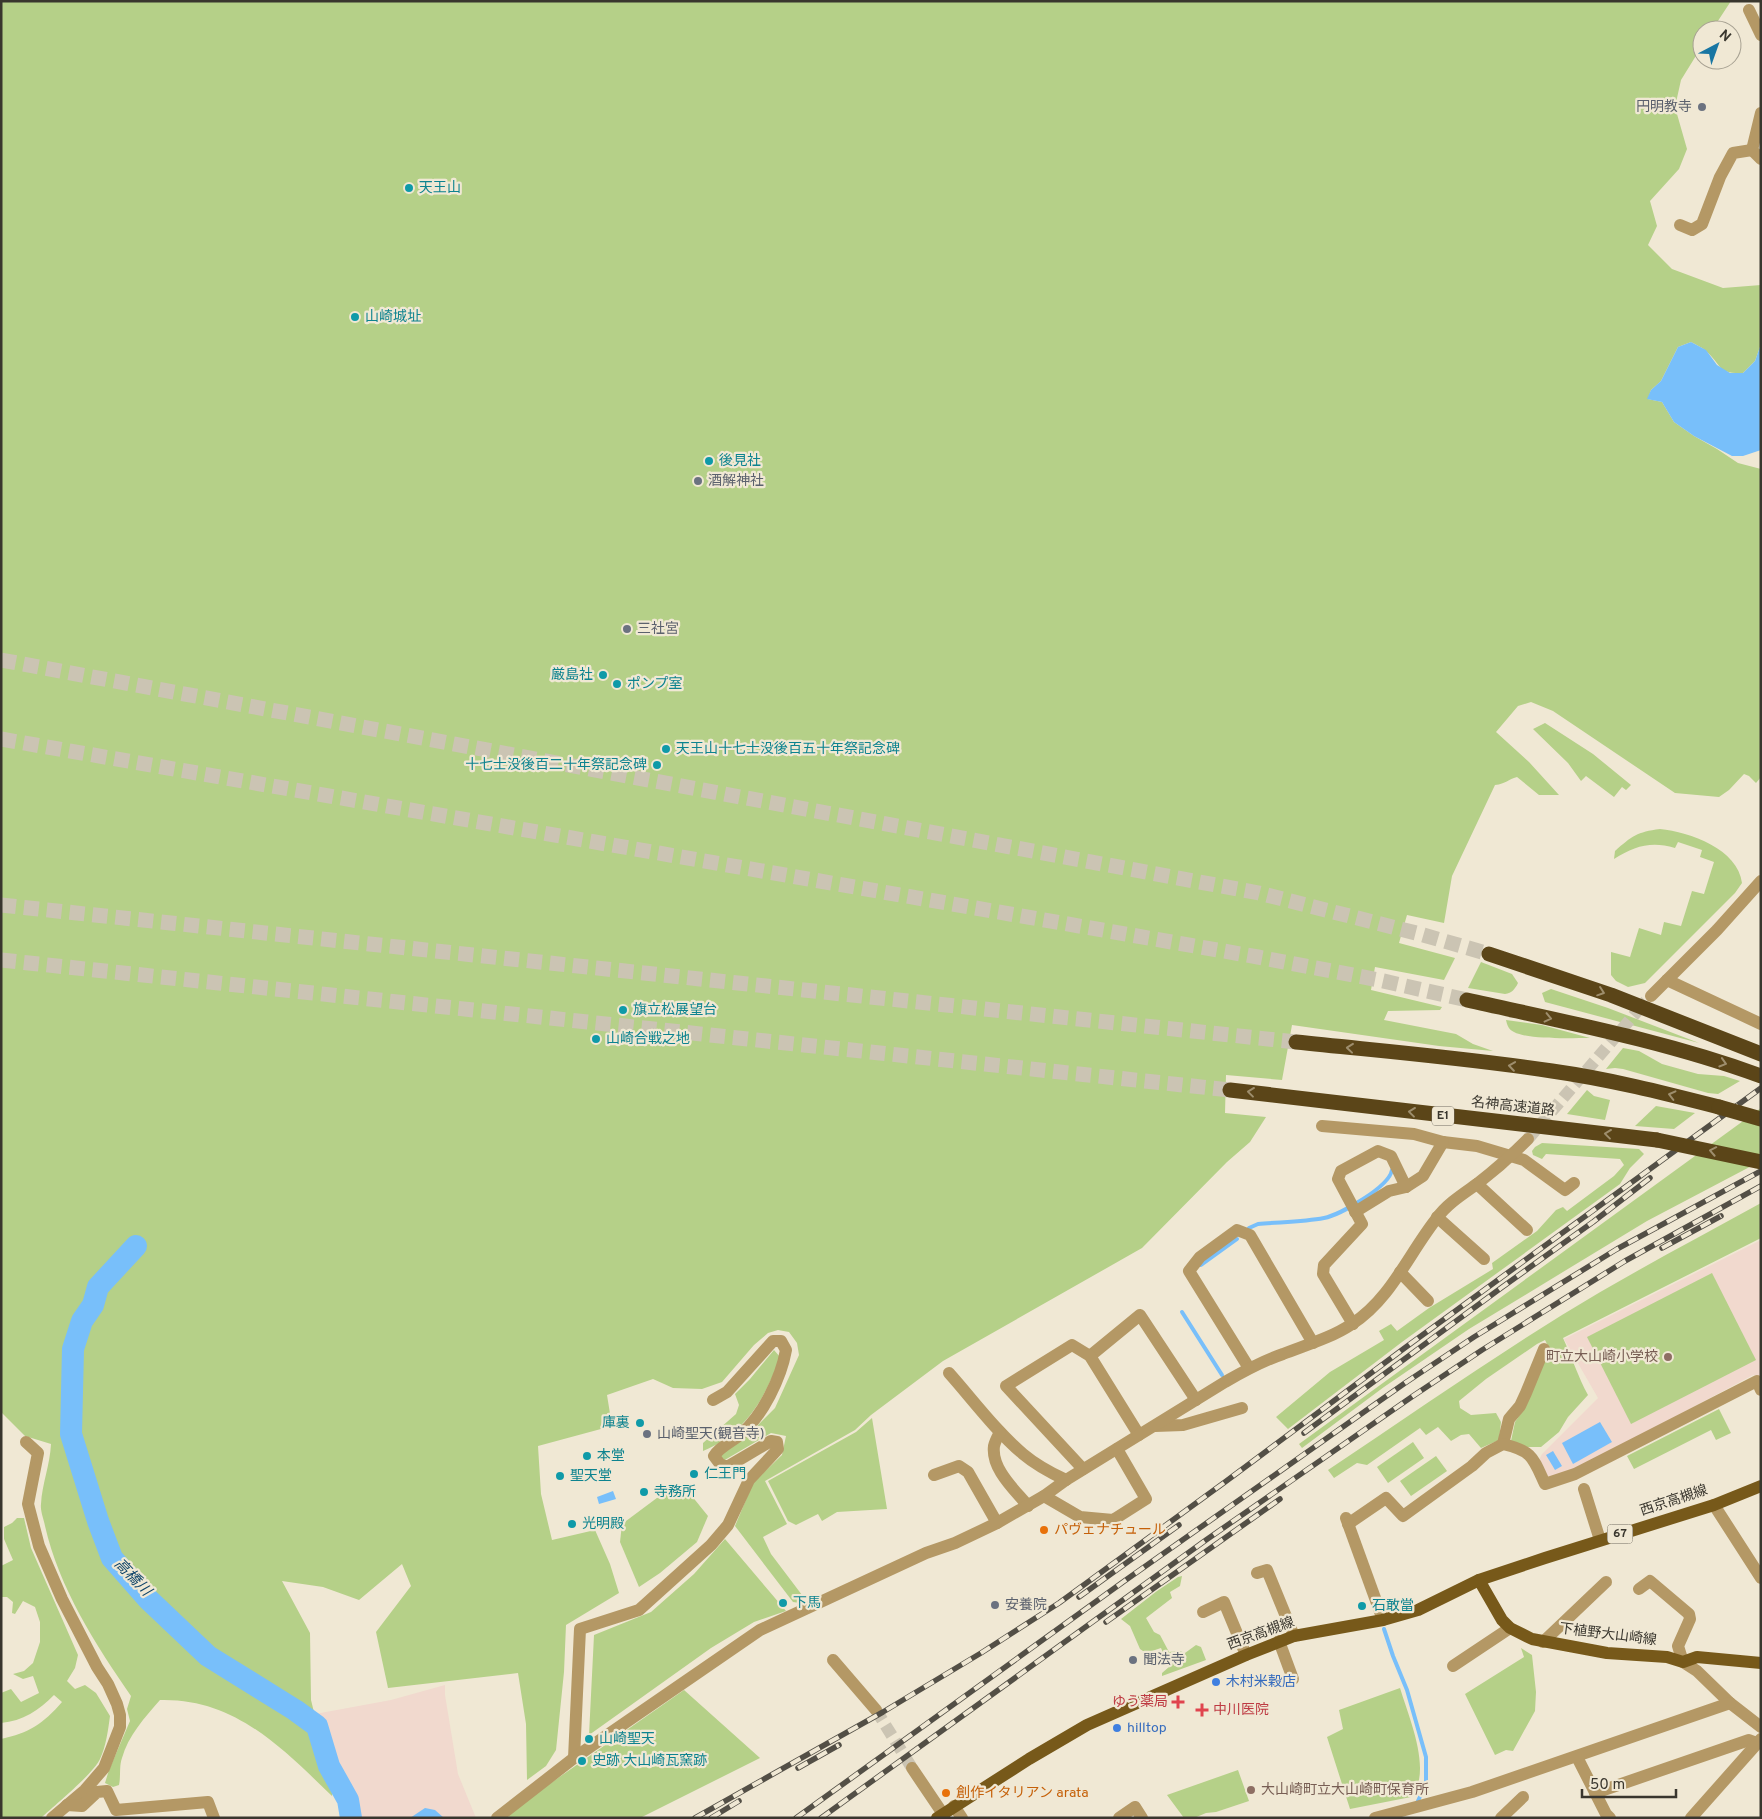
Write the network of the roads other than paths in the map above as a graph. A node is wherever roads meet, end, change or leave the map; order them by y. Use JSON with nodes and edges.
{"nodes":[{"id":1,"x":1749,"y":10,"type":"dead end"},
{"id":2,"x":1761,"y":35,"type":"edge"},
{"id":3,"x":1761,"y":113,"type":"edge"},
{"id":4,"x":1756,"y":155,"type":"edge"},
{"id":5,"x":1680,"y":224,"type":"dead end"},
{"id":6,"x":1761,"y":881,"type":"edge"},
{"id":7,"x":1488,"y":954,"type":"tunnel mouth"},
{"id":8,"x":1667,"y":980,"type":"junction"},
{"id":9,"x":1651,"y":996,"type":"tunnel mouth"},
{"id":10,"x":1467,"y":1000,"type":"tunnel mouth"},
{"id":11,"x":1761,"y":1024,"type":"edge"},
{"id":12,"x":1296,"y":1042,"type":"tunnel mouth"},
{"id":13,"x":1755,"y":1051,"type":"edge"},
{"id":14,"x":1761,"y":1076,"type":"edge"},
{"id":15,"x":1230,"y":1090,"type":"tunnel mouth"},
{"id":16,"x":1761,"y":1120,"type":"edge"},
{"id":17,"x":1322,"y":1126,"type":"dead end"},
{"id":18,"x":1528,"y":1139,"type":"tunnel mouth"},
{"id":19,"x":1443,"y":1142,"type":"junction"},
{"id":20,"x":1511,"y":1156,"type":"junction"},
{"id":21,"x":1761,"y":1162,"type":"edge"},
{"id":22,"x":1574,"y":1183,"type":"dead end"},
{"id":23,"x":1477,"y":1184,"type":"junction"},
{"id":24,"x":1406,"y":1187,"type":"junction"},
{"id":25,"x":1355,"y":1212,"type":"junction"},
{"id":26,"x":1437,"y":1217,"type":"junction"},
{"id":27,"x":1527,"y":1230,"type":"dead end"},
{"id":28,"x":1484,"y":1259,"type":"dead end"},
{"id":29,"x":1400,"y":1272,"type":"junction"},
{"id":30,"x":1428,"y":1301,"type":"dead end"},
{"id":31,"x":1353,"y":1324,"type":"junction"},
{"id":32,"x":1313,"y":1343,"type":"junction"},
{"id":33,"x":1544,"y":1349,"type":"dead end"},
{"id":34,"x":1090,"y":1356,"type":"junction"},
{"id":35,"x":1249,"y":1368,"type":"junction"},
{"id":36,"x":949,"y":1373,"type":"dead end"},
{"id":37,"x":1761,"y":1390,"type":"edge"},
{"id":38,"x":713,"y":1400,"type":"dead end"},
{"id":39,"x":1196,"y":1400,"type":"junction"},
{"id":40,"x":1242,"y":1408,"type":"dead end"},
{"id":41,"x":1153,"y":1426,"type":"junction"},
{"id":42,"x":1000,"y":1432,"type":"junction"},
{"id":43,"x":1139,"y":1435,"type":"junction"},
{"id":44,"x":26,"y":1442,"type":"dead end"},
{"id":45,"x":1503,"y":1444,"type":"junction"},
{"id":46,"x":1117,"y":1449,"type":"junction"},
{"id":47,"x":1083,"y":1469,"type":"junction"},
{"id":48,"x":934,"y":1475,"type":"dead end"},
{"id":49,"x":1066,"y":1480,"type":"junction"},
{"id":50,"x":1761,"y":1486,"type":"edge"},
{"id":51,"x":1584,"y":1489,"type":"dead end"},
{"id":52,"x":1044,"y":1496,"type":"junction"},
{"id":53,"x":1714,"y":1504,"type":"junction"},
{"id":54,"x":1028,"y":1506,"type":"junction"},
{"id":55,"x":996,"y":1523,"type":"junction"},
{"id":56,"x":1600,"y":1540,"type":"junction"},
{"id":57,"x":1257,"y":1573,"type":"dead end"},
{"id":58,"x":1761,"y":1578,"type":"edge"},
{"id":59,"x":1479,"y":1580,"type":"junction"},
{"id":60,"x":1606,"y":1582,"type":"dead end"},
{"id":61,"x":1639,"y":1589,"type":"dead end"},
{"id":62,"x":1203,"y":1612,"type":"dead end"},
{"id":63,"x":1383,"y":1620,"type":"junction"},
{"id":64,"x":1510,"y":1628,"type":"junction"},
{"id":65,"x":1294,"y":1636,"type":"junction"},
{"id":66,"x":1279,"y":1641,"type":"junction"},
{"id":67,"x":1543,"y":1642,"type":"junction"},
{"id":68,"x":1246,"y":1655,"type":"junction"},
{"id":69,"x":833,"y":1660,"type":"dead end"},
{"id":70,"x":1683,"y":1662,"type":"junction"},
{"id":71,"x":1761,"y":1663,"type":"edge"},
{"id":72,"x":1453,"y":1666,"type":"dead end"},
{"id":73,"x":1293,"y":1679,"type":"dead end"},
{"id":74,"x":1730,"y":1703,"type":"junction"},
{"id":75,"x":876,"y":1710,"type":"tunnel mouth"},
{"id":76,"x":1761,"y":1727,"type":"edge"},
{"id":77,"x":1759,"y":1741,"type":"edge"},
{"id":78,"x":1577,"y":1757,"type":"junction"},
{"id":79,"x":574,"y":1758,"type":"junction"},
{"id":80,"x":912,"y":1768,"type":"tunnel mouth"},
{"id":81,"x":1595,"y":1793,"type":"junction"},
{"id":82,"x":1523,"y":1797,"type":"dead end"},
{"id":83,"x":67,"y":1806,"type":"junction"},
{"id":84,"x":954,"y":1806,"type":"junction"},
{"id":85,"x":940,"y":1816,"type":"edge"},
{"id":86,"x":52,"y":1818,"type":"edge"},
{"id":87,"x":214,"y":1818,"type":"edge"},
{"id":88,"x":497,"y":1818,"type":"edge"},
{"id":89,"x":962,"y":1818,"type":"edge"},
{"id":90,"x":1119,"y":1818,"type":"edge"},
{"id":91,"x":1142,"y":1818,"type":"edge"},
{"id":92,"x":1375,"y":1818,"type":"edge"},
{"id":93,"x":1501,"y":1818,"type":"edge"},
{"id":94,"x":1610,"y":1818,"type":"edge"},
{"id":95,"x":1691,"y":1818,"type":"edge"}],
"edges":[{"from":1,"to":2,"type":"street"},
{"from":3,"to":4,"type":"street"},
{"from":4,"to":5,"type":"street"},
{"from":6,"to":8,"type":"street"},
{"from":7,"to":13,"type":"highway","one_way":true},
{"from":8,"to":9,"type":"street"},
{"from":8,"to":11,"type":"street"},
{"from":10,"to":14,"type":"highway","one_way":true},
{"from":16,"to":12,"type":"highway","one_way":true,"bridge":true},
{"from":21,"to":15,"type":"highway","name":"名神高速道路","number":"E1","one_way":true,"bridge":true},
{"from":17,"to":19,"type":"street"},
{"from":18,"to":20,"type":"street"},
{"from":19,"to":20,"type":"street"},
{"from":19,"to":24,"type":"street"},
{"from":20,"to":22,"type":"street"},
{"from":20,"to":23,"type":"street"},
{"from":23,"to":26,"type":"street"},
{"from":23,"to":27,"type":"street"},
{"from":24,"to":25,"type":"street"},
{"from":24,"to":25,"type":"street"},
{"from":25,"to":31,"type":"street"},
{"from":26,"to":28,"type":"street"},
{"from":26,"to":29,"type":"street"},
{"from":29,"to":30,"type":"street"},
{"from":29,"to":31,"type":"street"},
{"from":31,"to":32,"type":"street"},
{"from":32,"to":35,"type":"street"},
{"from":32,"to":35,"type":"street"},
{"from":33,"to":45,"type":"street"},
{"from":34,"to":39,"type":"street"},
{"from":34,"to":43,"type":"street"},
{"from":34,"to":47,"type":"street"},
{"from":35,"to":39,"type":"street"},
{"from":36,"to":42,"type":"street"},
{"from":37,"to":45,"type":"street"},
{"from":38,"to":79,"type":"street"},
{"from":39,"to":41,"type":"street"},
{"from":40,"to":41,"type":"street"},
{"from":41,"to":43,"type":"street"},
{"from":42,"to":49,"type":"street"},
{"from":42,"to":54,"type":"street"},
{"from":43,"to":46,"type":"street"},
{"from":44,"to":83,"type":"street"},
{"from":45,"to":63,"type":"street"},
{"from":46,"to":47,"type":"street"},
{"from":46,"to":52,"type":"street"},
{"from":47,"to":49,"type":"street"},
{"from":48,"to":55,"type":"street"},
{"from":49,"to":52,"type":"street"},
{"from":50,"to":53,"type":"main road","name":"西京高槻線","number":"67"},
{"from":51,"to":56,"type":"street"},
{"from":52,"to":54,"type":"street"},
{"from":53,"to":56,"type":"main road","name":"西京高槻線","number":"67"},
{"from":53,"to":58,"type":"street"},
{"from":54,"to":55,"type":"street"},
{"from":55,"to":79,"type":"street"},
{"from":56,"to":59,"type":"main road","name":"西京高槻線","number":"67"},
{"from":57,"to":65,"type":"street"},
{"from":59,"to":63,"type":"main road","name":"西京高槻線","number":"67"},
{"from":59,"to":64,"type":"main road","name":"下植野大山崎線"},
{"from":60,"to":67,"type":"street"},
{"from":61,"to":70,"type":"street"},
{"from":62,"to":68,"type":"street"},
{"from":63,"to":65,"type":"main road","name":"西京高槻線","number":"67"},
{"from":64,"to":67,"type":"main road","name":"下植野大山崎線"},
{"from":64,"to":72,"type":"street"},
{"from":65,"to":66,"type":"main road","name":"西京高槻線","number":"67"},
{"from":66,"to":68,"type":"main road","name":"西京高槻線","number":"67"},
{"from":66,"to":73,"type":"street"},
{"from":67,"to":70,"type":"main road","name":"下植野大山崎線"},
{"from":68,"to":84,"type":"main road","name":"西京高槻線","number":"67"},
{"from":69,"to":75,"type":"street"},
{"from":70,"to":71,"type":"main road","name":"下植野大山崎線"},
{"from":70,"to":74,"type":"street"},
{"from":74,"to":76,"type":"street"},
{"from":74,"to":78,"type":"street"},
{"from":77,"to":81,"type":"street"},
{"from":77,"to":95,"type":"street"},
{"from":78,"to":81,"type":"street"},
{"from":78,"to":92,"type":"street"},
{"from":79,"to":88,"type":"street"},
{"from":80,"to":85,"type":"street"},
{"from":81,"to":94,"type":"street"},
{"from":82,"to":93,"type":"street"},
{"from":83,"to":86,"type":"street"},
{"from":83,"to":87,"type":"street"},
{"from":84,"to":85,"type":"main road","name":"西京高槻線","number":"67"},
{"from":84,"to":89,"type":"street"},
{"from":90,"to":91,"type":"street"}]}
